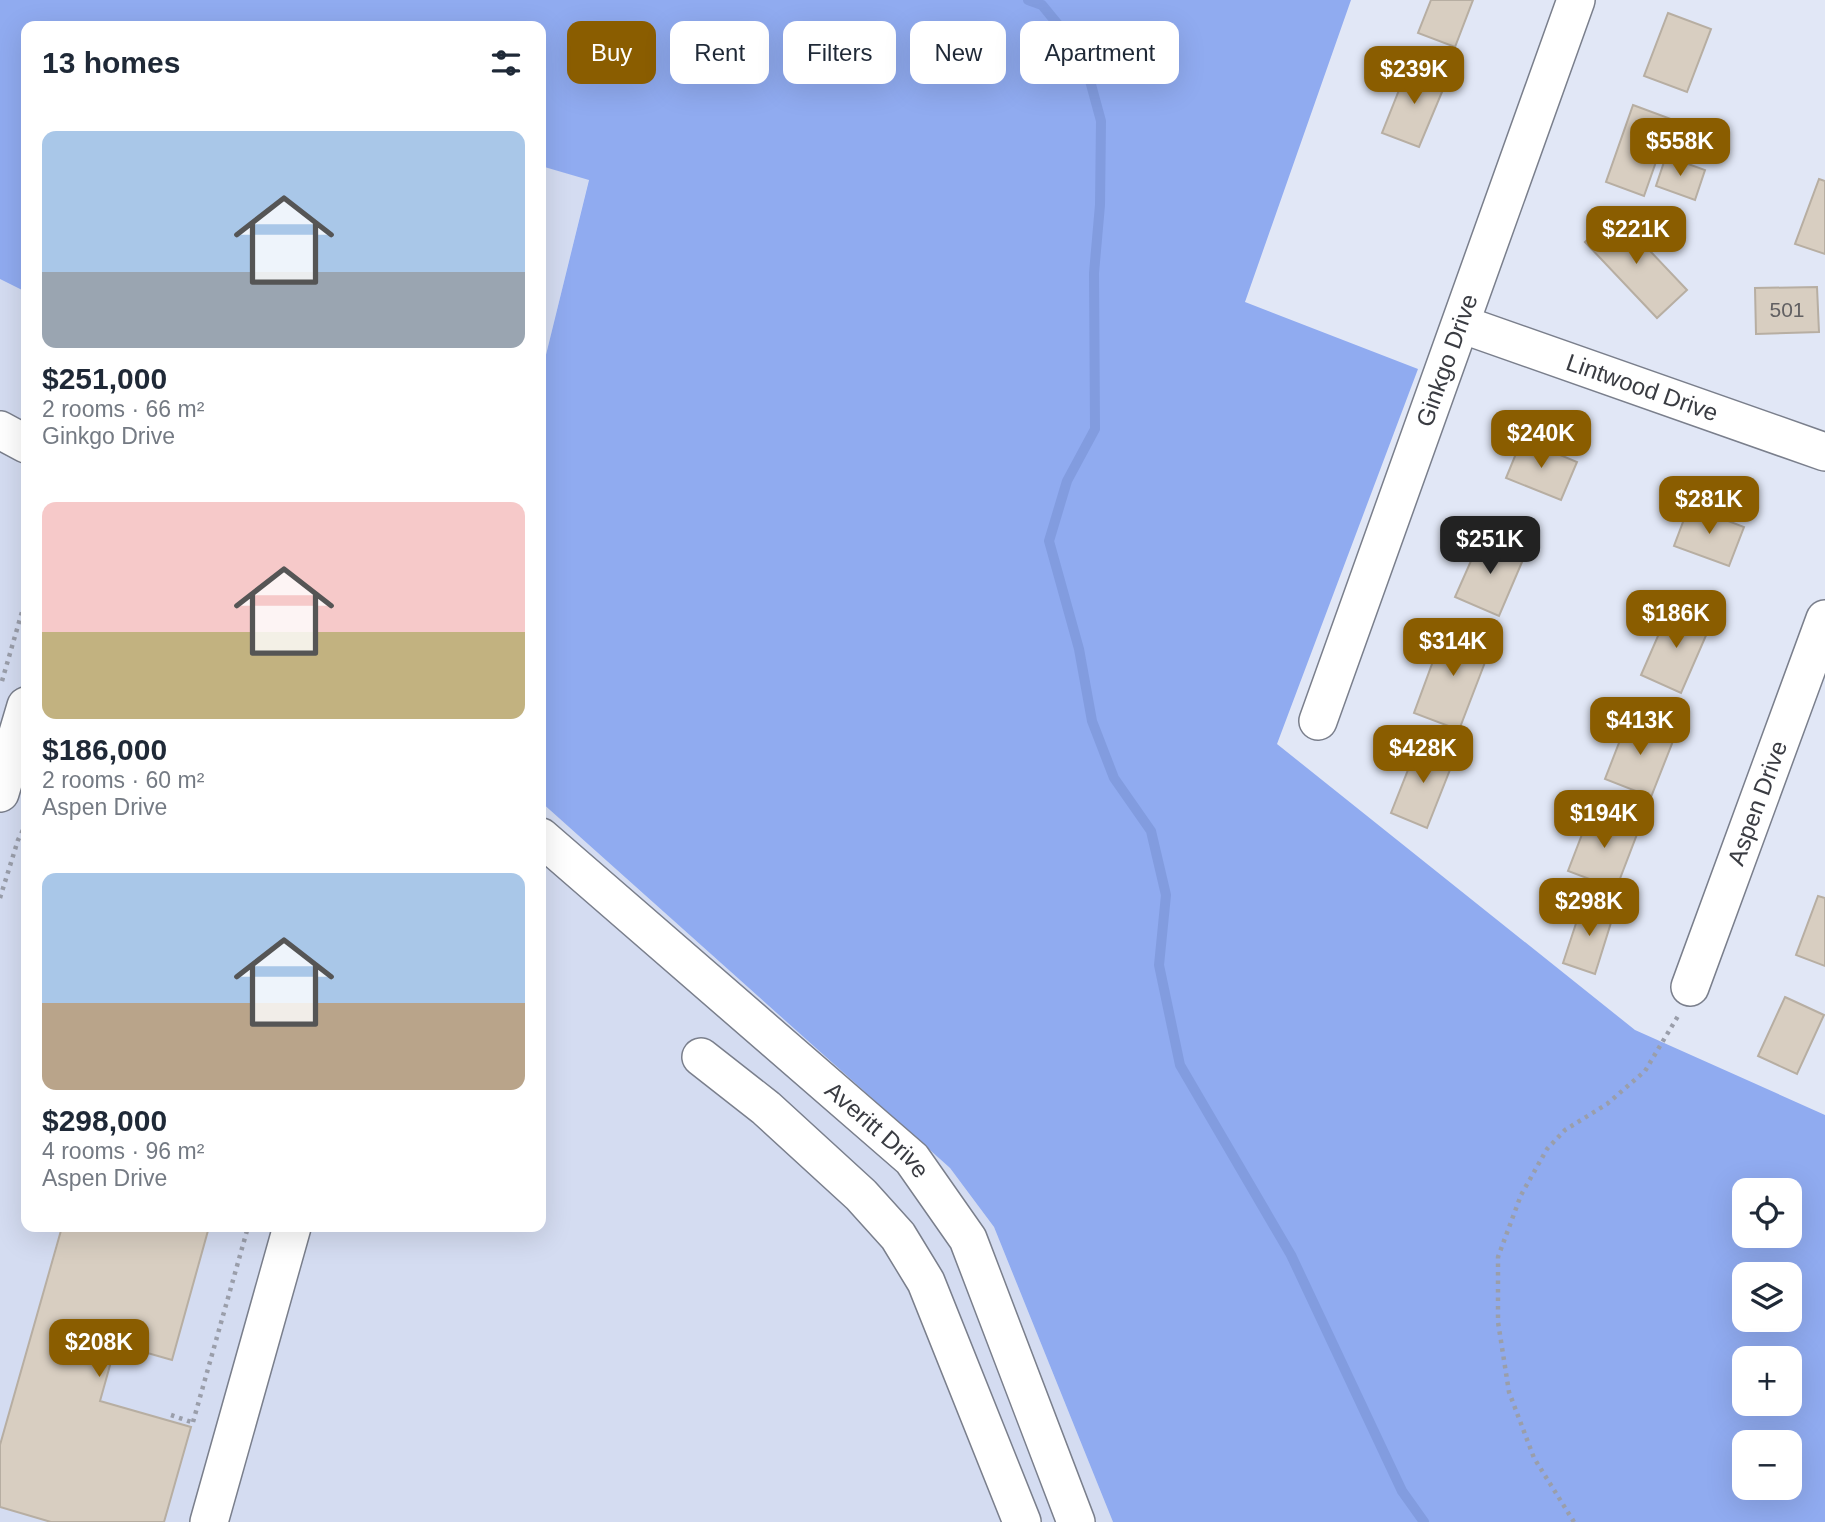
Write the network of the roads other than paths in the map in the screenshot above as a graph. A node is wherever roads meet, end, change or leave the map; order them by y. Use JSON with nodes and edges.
{"nodes":[{"id":1,"x":1576,"y":0,"type":"edge"},
{"id":2,"x":1461,"y":324,"type":"junction"},
{"id":3,"x":0,"y":430,"type":"edge"},
{"id":4,"x":21,"y":441,"type":"edge"},
{"id":5,"x":1825,"y":452,"type":"edge"},
{"id":6,"x":1825,"y":619,"type":"edge"},
{"id":7,"x":1318,"y":721,"type":"dead end"},
{"id":8,"x":21,"y":723,"type":"edge"},
{"id":9,"x":0,"y":793,"type":"edge"},
{"id":10,"x":546,"y":841,"type":"edge"},
{"id":11,"x":1690,"y":987,"type":"road end"},
{"id":12,"x":701,"y":1057,"type":"dead end"},
{"id":13,"x":291,"y":1232,"type":"edge"},
{"id":14,"x":209,"y":1522,"type":"edge"},
{"id":15,"x":1022,"y":1522,"type":"edge"},
{"id":16,"x":1076,"y":1522,"type":"edge"}],
"edges":[{"from":1,"to":2,"type":"street","name":"Ginkgo Drive"},
{"from":2,"to":5,"type":"street","name":"Lintwood Drive"},
{"from":2,"to":7,"type":"street","name":"Ginkgo Drive"},
{"from":3,"to":4,"type":"street"},
{"from":6,"to":11,"type":"street","name":"Aspen Drive"},
{"from":8,"to":9,"type":"street"},
{"from":10,"to":16,"type":"street","name":"Averitt Drive"},
{"from":12,"to":15,"type":"street"},
{"from":13,"to":14,"type":"street"}]}
